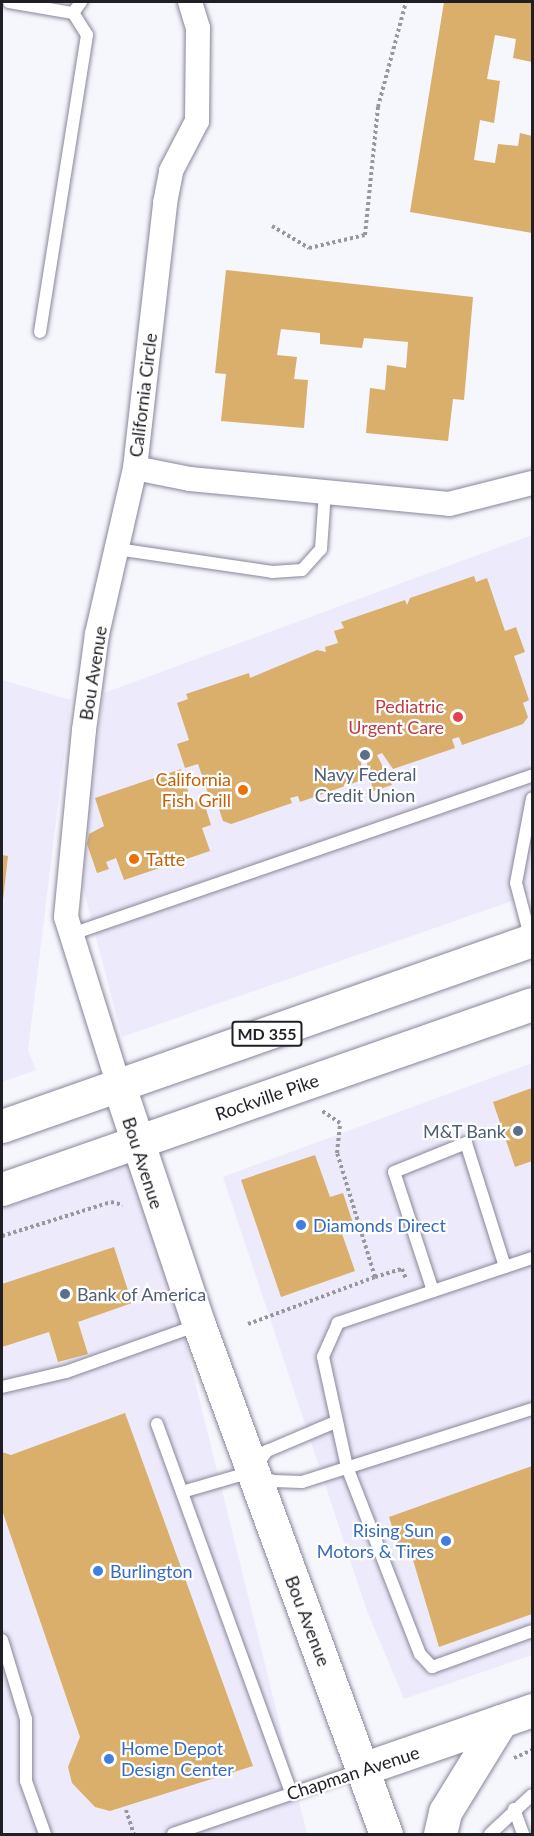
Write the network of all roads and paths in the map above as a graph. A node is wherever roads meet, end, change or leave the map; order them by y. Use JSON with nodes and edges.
{"nodes":[{"id":1,"x":9,"y":2,"type":"edge"},
{"id":2,"x":81,"y":2,"type":"edge"},
{"id":3,"x":190,"y":2,"type":"edge"},
{"id":4,"x":406,"y":2,"type":"edge"},
{"id":5,"x":73,"y":13,"type":"junction"},
{"id":6,"x":272,"y":226,"type":"dead end"},
{"id":7,"x":40,"y":332,"type":"dead end"},
{"id":8,"x":135,"y":468,"type":"junction"},
{"id":9,"x":532,"y":483,"type":"edge"},
{"id":10,"x":325,"y":492,"type":"junction"},
{"id":11,"x":117,"y":549,"type":"junction"},
{"id":12,"x":532,"y":776,"type":"edge"},
{"id":13,"x":532,"y":798,"type":"edge"},
{"id":14,"x":69,"y":935,"type":"junction"},
{"id":15,"x":532,"y":941,"type":"edge"},
{"id":16,"x":532,"y":1004,"type":"edge"},
{"id":17,"x":119,"y":1086,"type":"junction"},
{"id":18,"x":310,"y":1109,"type":"dead end"},
{"id":19,"x":2,"y":1126,"type":"edge"},
{"id":20,"x":136,"y":1143,"type":"junction"},
{"id":21,"x":2,"y":1189,"type":"edge"},
{"id":22,"x":123,"y":1205,"type":"dead end"},
{"id":23,"x":2,"y":1236,"type":"edge"},
{"id":24,"x":532,"y":1258,"type":"edge"},
{"id":25,"x":506,"y":1267,"type":"junction"},
{"id":26,"x":375,"y":1277,"type":"junction"},
{"id":27,"x":433,"y":1292,"type":"junction"},
{"id":28,"x":411,"y":1299,"type":"junction"},
{"id":29,"x":248,"y":1324,"type":"dead end"},
{"id":30,"x":199,"y":1325,"type":"junction"},
{"id":31,"x":2,"y":1387,"type":"edge"},
{"id":32,"x":532,"y":1409,"type":"edge"},
{"id":33,"x":333,"y":1423,"type":"junction"},
{"id":34,"x":157,"y":1424,"type":"dead end"},
{"id":35,"x":347,"y":1467,"type":"junction"},
{"id":36,"x":251,"y":1472,"type":"junction"},
{"id":37,"x":182,"y":1492,"type":"junction"},
{"id":38,"x":532,"y":1631,"type":"edge"},
{"id":39,"x":2,"y":1640,"type":"edge"},
{"id":40,"x":532,"y":1710,"type":"edge"},
{"id":41,"x":501,"y":1721,"type":"junction"},
{"id":42,"x":362,"y":1769,"type":"junction"},
{"id":43,"x":291,"y":1792,"type":"junction"},
{"id":44,"x":532,"y":1795,"type":"edge"},
{"id":45,"x":514,"y":1809,"type":"junction"},
{"id":46,"x":126,"y":1810,"type":"dead end"},
{"id":47,"x":45,"y":1834,"type":"edge"},
{"id":48,"x":134,"y":1834,"type":"edge"},
{"id":49,"x":174,"y":1834,"type":"edge"},
{"id":50,"x":386,"y":1834,"type":"edge"},
{"id":51,"x":440,"y":1834,"type":"edge"},
{"id":52,"x":490,"y":1834,"type":"edge"},
{"id":53,"x":523,"y":1834,"type":"edge"}],
"edges":[{"from":1,"to":5,"type":"lane"},
{"from":2,"to":5,"type":"lane"},
{"from":3,"to":8,"type":"street","name":"California Circle"},
{"from":4,"to":6,"type":"path"},
{"from":5,"to":7,"type":"lane"},
{"from":8,"to":10,"type":"street","name":"California Circle"},
{"from":8,"to":11,"type":"street","name":"Bou Avenue"},
{"from":9,"to":10,"type":"street","name":"California Circle"},
{"from":10,"to":11,"type":"lane"},
{"from":11,"to":14,"type":"street","name":"Bou Avenue"},
{"from":12,"to":14,"type":"lane"},
{"from":13,"to":15,"type":"lane"},
{"from":14,"to":17,"type":"street","name":"Bou Avenue"},
{"from":15,"to":17,"type":"main road","number":"MD 355"},
{"from":16,"to":20,"type":"main road","name":"Rockville Pike"},
{"from":17,"to":19,"type":"main road","number":"MD 355"},
{"from":17,"to":20,"type":"main road","name":"Bou Avenue"},
{"from":18,"to":26,"type":"path"},
{"from":20,"to":21,"type":"main road","name":"Rockville Pike"},
{"from":20,"to":30,"type":"main road","name":"Bou Avenue"},
{"from":22,"to":23,"type":"path"},
{"from":24,"to":25,"type":"lane"},
{"from":25,"to":27,"type":"lane"},
{"from":25,"to":27,"type":"lane"},
{"from":26,"to":28,"type":"path"},
{"from":26,"to":29,"type":"path"},
{"from":27,"to":28,"type":"lane"},
{"from":28,"to":33,"type":"lane"},
{"from":30,"to":31,"type":"lane"},
{"from":30,"to":36,"type":"main road","name":"Bou Avenue"},
{"from":32,"to":35,"type":"lane"},
{"from":33,"to":35,"type":"lane"},
{"from":33,"to":36,"type":"lane"},
{"from":34,"to":37,"type":"lane"},
{"from":35,"to":36,"type":"lane"},
{"from":35,"to":38,"type":"lane"},
{"from":36,"to":37,"type":"lane"},
{"from":36,"to":42,"type":"main road","name":"Bou Avenue"},
{"from":37,"to":43,"type":"lane"},
{"from":39,"to":47,"type":"lane"},
{"from":40,"to":41,"type":"main road","name":"Chapman Avenue"},
{"from":41,"to":42,"type":"main road","name":"Chapman Avenue"},
{"from":41,"to":51,"type":"main road"},
{"from":42,"to":43,"type":"lane","name":"Chapman Avenue"},
{"from":42,"to":50,"type":"main road","name":"Bou Avenue"},
{"from":43,"to":49,"type":"lane","name":"Chapman Avenue"},
{"from":44,"to":45,"type":"lane"},
{"from":45,"to":52,"type":"lane"},
{"from":45,"to":53,"type":"lane"},
{"from":46,"to":48,"type":"path"}]}
